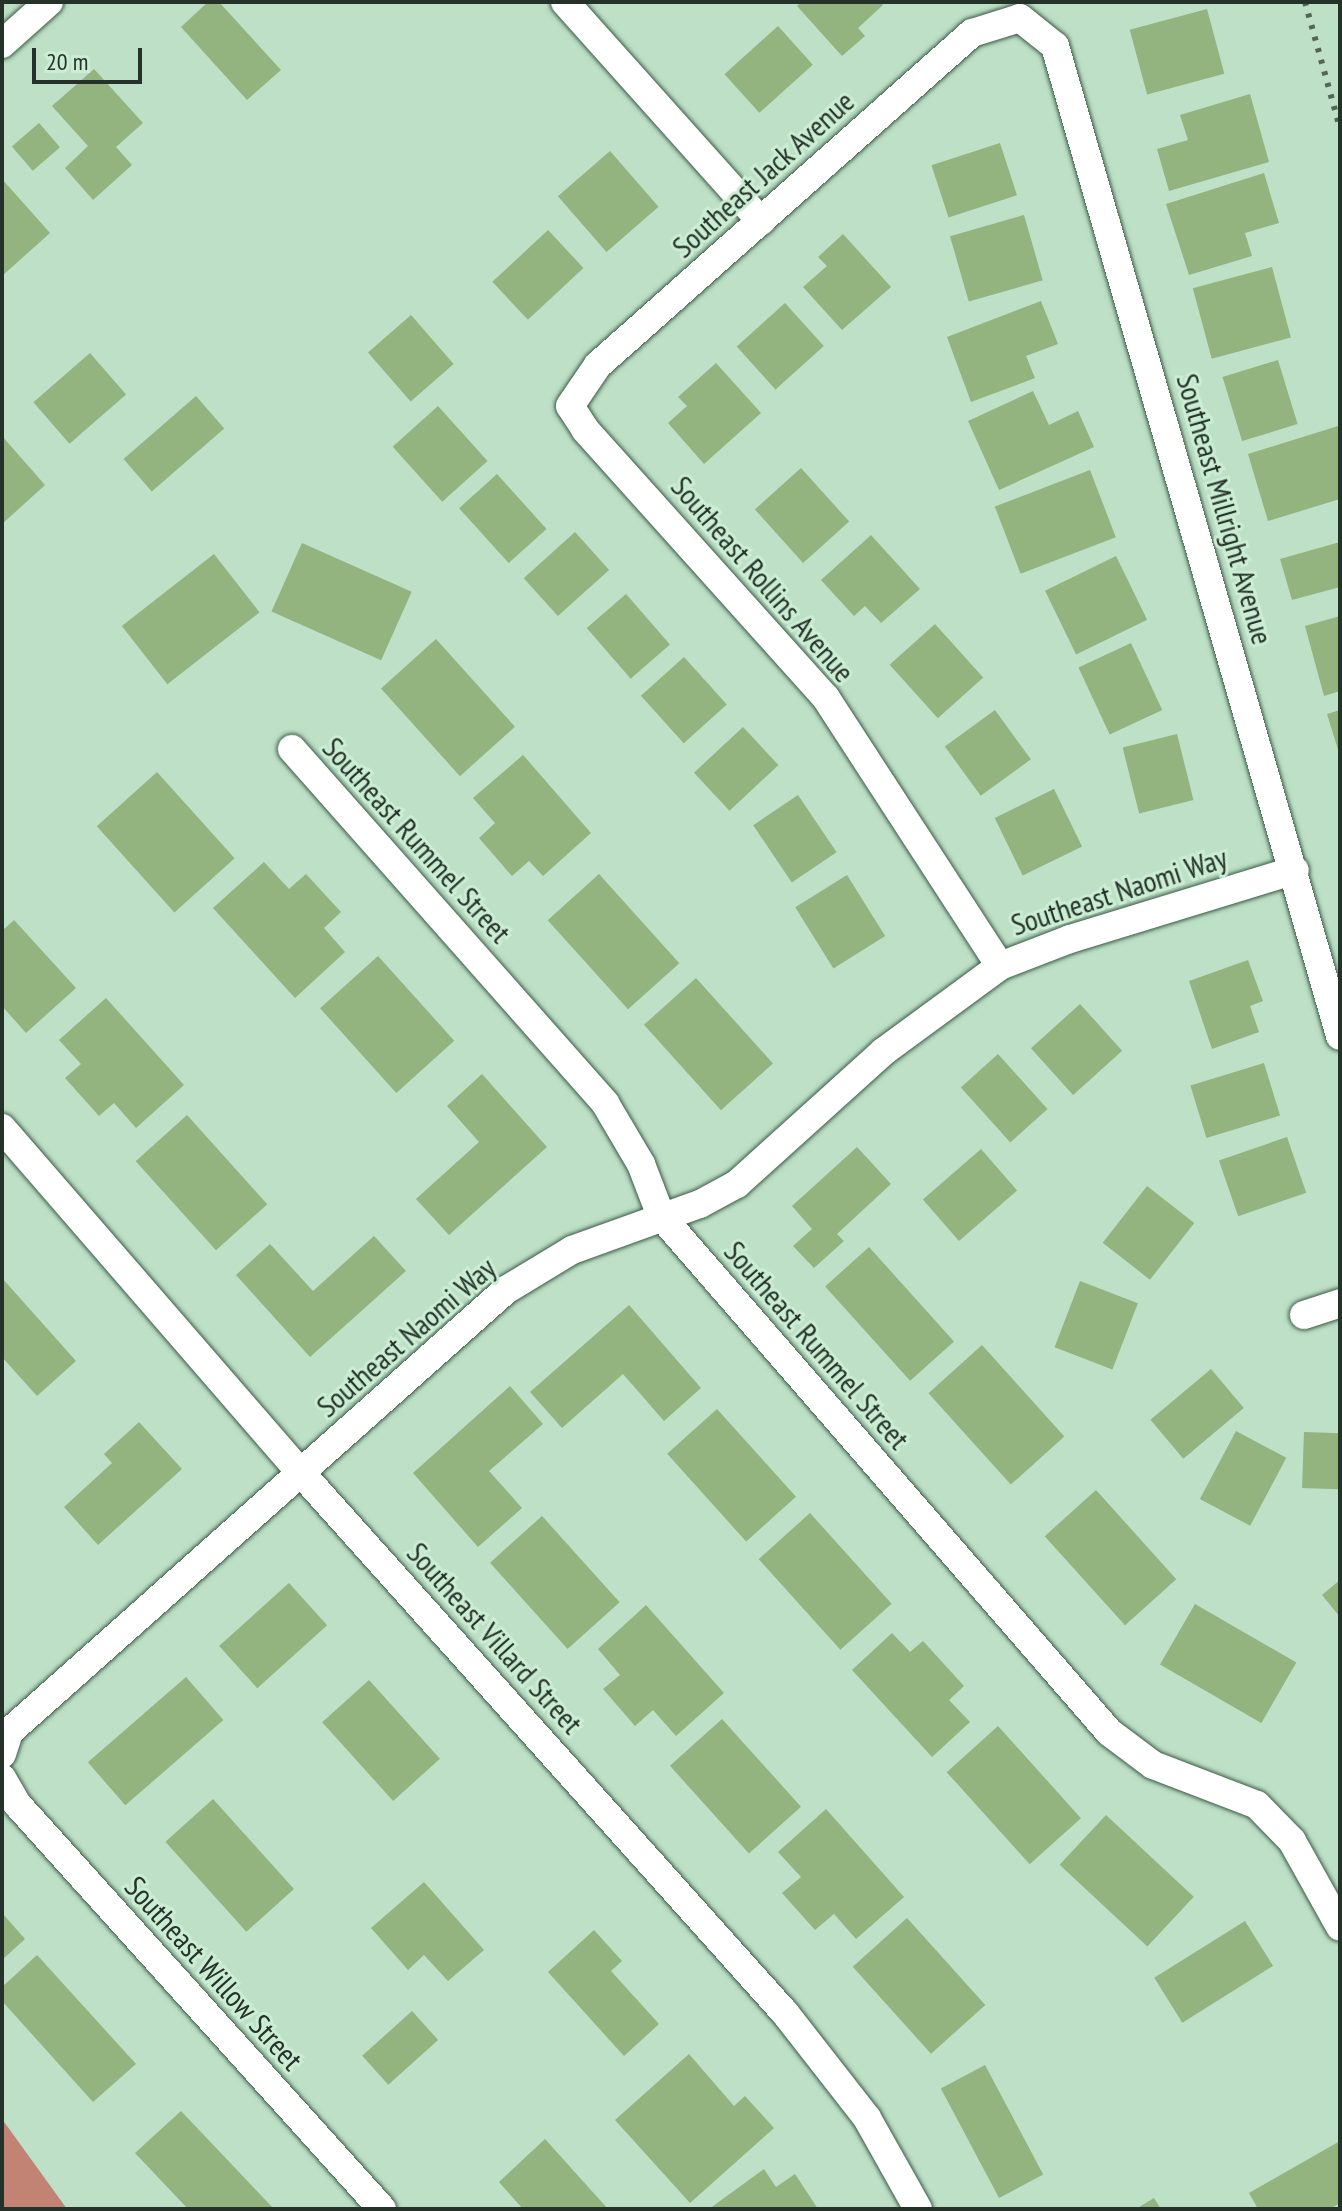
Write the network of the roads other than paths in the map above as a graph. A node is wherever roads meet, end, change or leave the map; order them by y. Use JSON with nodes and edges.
{"nodes":[{"id":1,"x":49,"y":2,"type":"edge"},
{"id":2,"x":565,"y":2,"type":"edge"},
{"id":3,"x":1020,"y":18,"type":"joint"},
{"id":4,"x":2,"y":44,"type":"edge"},
{"id":5,"x":761,"y":221,"type":"junction"},
{"id":6,"x":570,"y":406,"type":"joint"},
{"id":7,"x":292,"y":749,"type":"dead end"},
{"id":8,"x":1295,"y":870,"type":"junction"},
{"id":9,"x":1000,"y":966,"type":"junction"},
{"id":10,"x":1340,"y":1036,"type":"edge"},
{"id":11,"x":2,"y":1128,"type":"edge"},
{"id":12,"x":661,"y":1216,"type":"junction"},
{"id":13,"x":1340,"y":1303,"type":"edge"},
{"id":14,"x":1304,"y":1315,"type":"dead end"},
{"id":15,"x":302,"y":1474,"type":"junction"},
{"id":16,"x":2,"y":1754,"type":"edge"},
{"id":17,"x":2,"y":1778,"type":"edge"},
{"id":18,"x":1340,"y":1927,"type":"edge"},
{"id":19,"x":382,"y":2209,"type":"edge"},
{"id":20,"x":918,"y":2209,"type":"edge"}],
"edges":[{"from":1,"to":4,"type":"street"},
{"from":2,"to":5,"type":"street"},
{"from":3,"to":5,"type":"street","name":"Southeast Jack Avenue"},
{"from":3,"to":8,"type":"street","name":"Southeast Millright Avenue"},
{"from":5,"to":6,"type":"street","name":"Southeast Jack Avenue"},
{"from":6,"to":9,"type":"street","name":"Southeast Rollins Avenue"},
{"from":7,"to":12,"type":"street","name":"Southeast Rummel Street"},
{"from":8,"to":9,"type":"street","name":"Southeast Naomi Way"},
{"from":8,"to":10,"type":"street","name":"Southeast Millright Avenue"},
{"from":9,"to":12,"type":"street","name":"Southeast Naomi Way"},
{"from":11,"to":15,"type":"street","name":"Southeast Villard Street"},
{"from":12,"to":15,"type":"street","name":"Southeast Naomi Way"},
{"from":12,"to":18,"type":"street","name":"Southeast Rummel Street"},
{"from":13,"to":14,"type":"street"},
{"from":15,"to":16,"type":"street","name":"Southeast Naomi Way"},
{"from":15,"to":20,"type":"street","name":"Southeast Villard Street"},
{"from":17,"to":19,"type":"street","name":"Southeast Willow Street"}]}
